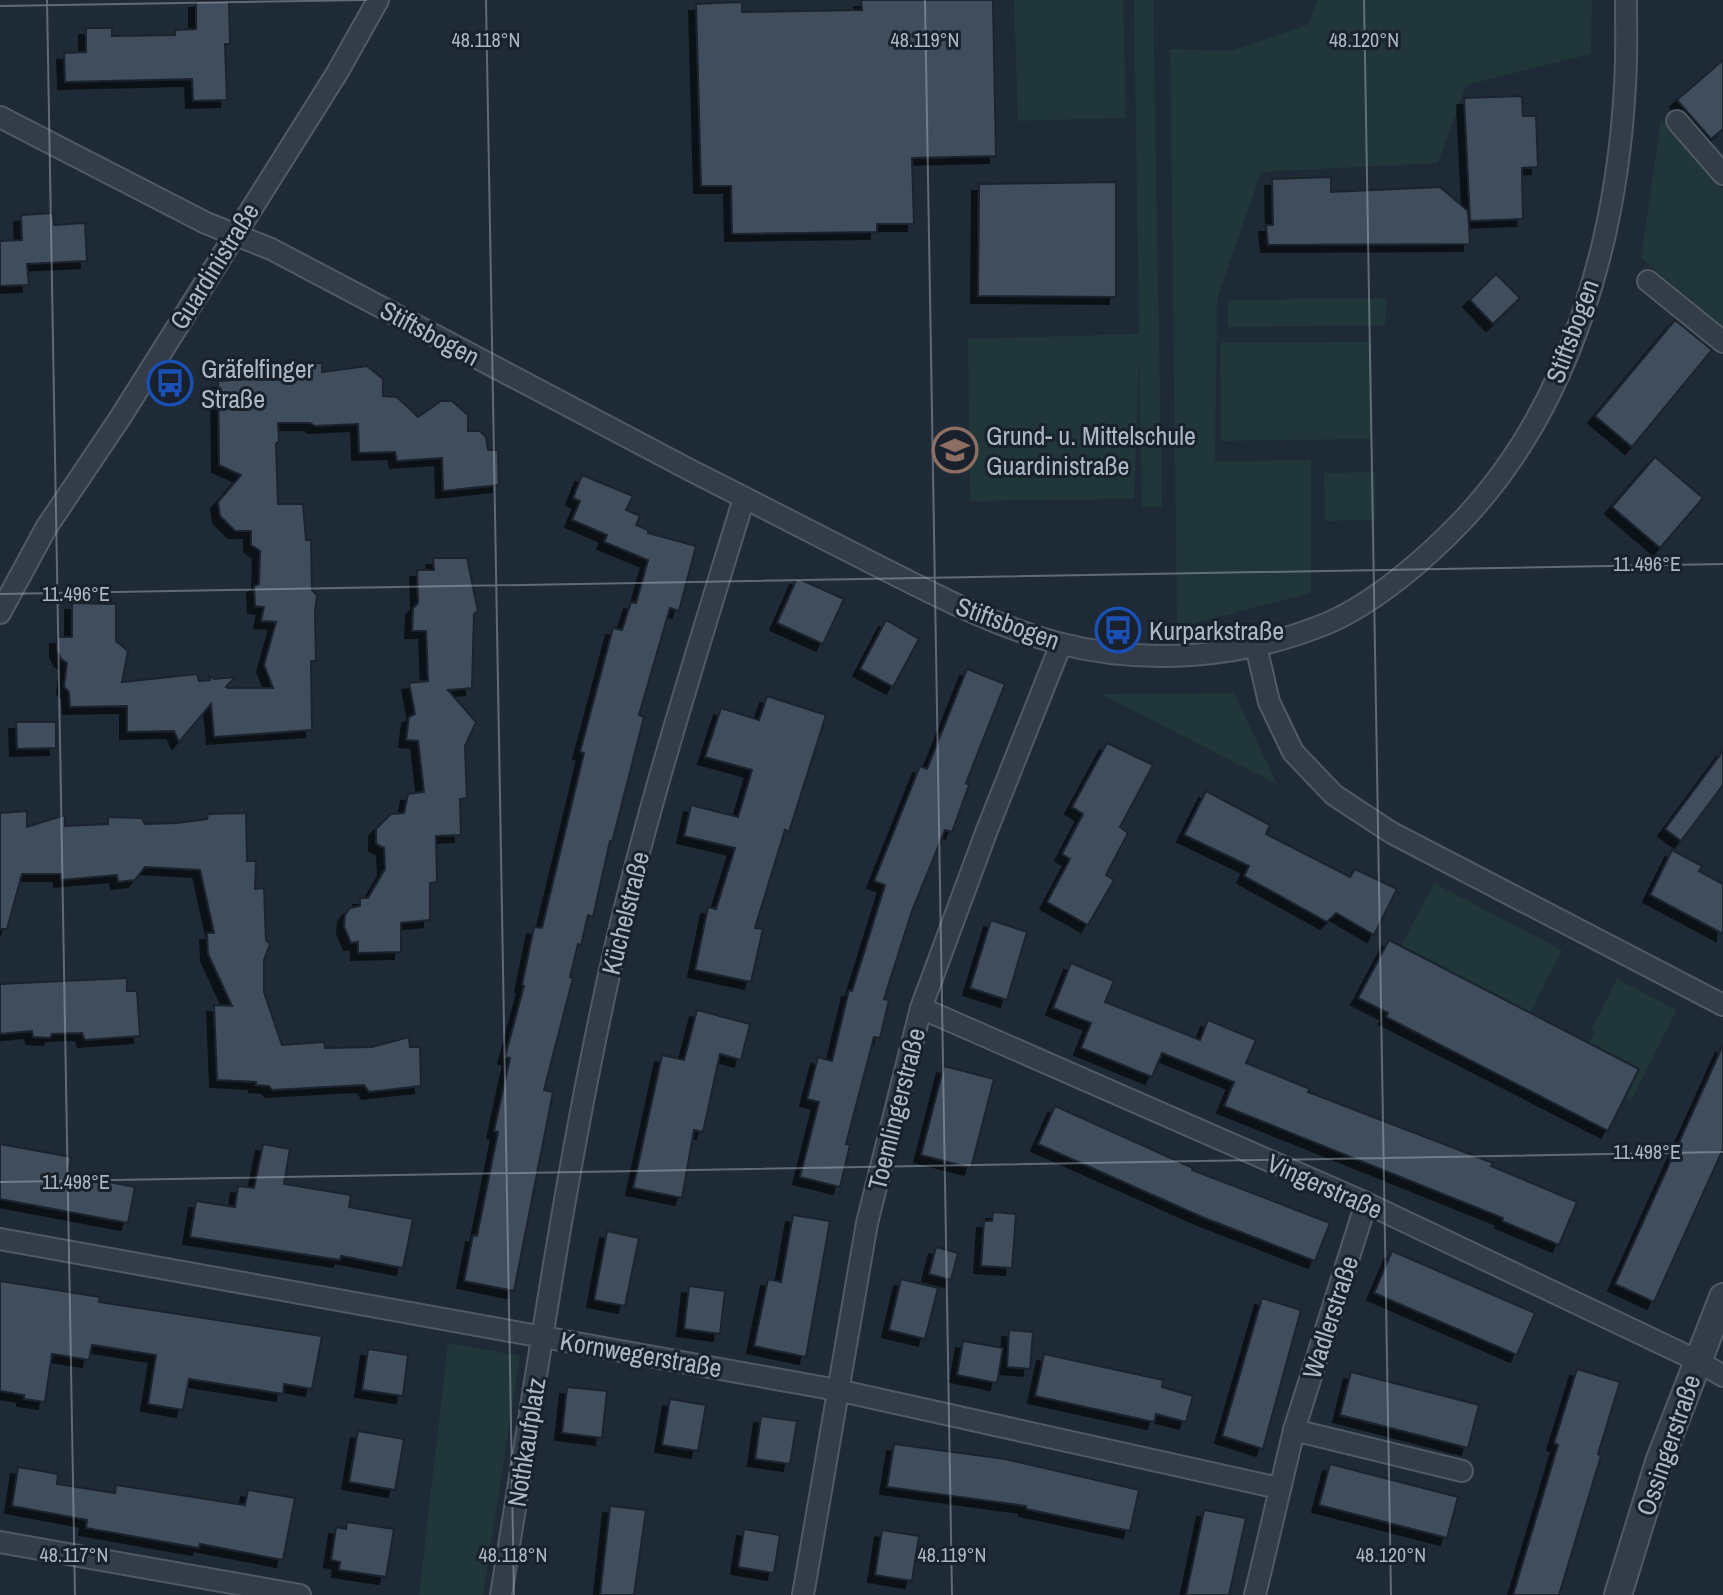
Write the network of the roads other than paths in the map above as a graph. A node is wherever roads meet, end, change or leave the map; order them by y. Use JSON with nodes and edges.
{"nodes":[{"id":1,"x":378,"y":0,"type":"edge"},
{"id":2,"x":1626,"y":0,"type":"edge"},
{"id":3,"x":0,"y":117,"type":"edge"},
{"id":4,"x":1677,"y":121,"type":"dead end"},
{"id":5,"x":1723,"y":174,"type":"edge"},
{"id":6,"x":235,"y":235,"type":"junction"},
{"id":7,"x":1648,"y":281,"type":"dead end"},
{"id":8,"x":1723,"y":342,"type":"edge"},
{"id":9,"x":744,"y":498,"type":"junction"},
{"id":10,"x":0,"y":613,"type":"edge"},
{"id":11,"x":1061,"y":644,"type":"junction"},
{"id":12,"x":1256,"y":646,"type":"junction"},
{"id":13,"x":1723,"y":1005,"type":"edge"},
{"id":14,"x":921,"y":1008,"type":"junction"},
{"id":15,"x":1366,"y":1203,"type":"junction"},
{"id":16,"x":0,"y":1239,"type":"edge"},
{"id":17,"x":1723,"y":1297,"type":"edge"},
{"id":18,"x":544,"y":1337,"type":"junction"},
{"id":19,"x":1698,"y":1361,"type":"junction"},
{"id":20,"x":1723,"y":1376,"type":"edge"},
{"id":21,"x":837,"y":1390,"type":"junction"},
{"id":22,"x":1294,"y":1430,"type":"junction"},
{"id":23,"x":1462,"y":1471,"type":"dead end"},
{"id":24,"x":1279,"y":1488,"type":"junction"},
{"id":25,"x":0,"y":1542,"type":"edge"},
{"id":26,"x":300,"y":1595,"type":"edge"},
{"id":27,"x":501,"y":1595,"type":"edge"},
{"id":28,"x":803,"y":1595,"type":"edge"},
{"id":29,"x":1255,"y":1595,"type":"edge"},
{"id":30,"x":1618,"y":1595,"type":"edge"}],
"edges":[{"from":1,"to":6,"type":"street","name":"Guardinistraße"},
{"from":2,"to":12,"type":"street","name":"Stiftsbogen"},
{"from":3,"to":6,"type":"street"},
{"from":4,"to":5,"type":"street"},
{"from":6,"to":9,"type":"street","name":"Stiftsbogen"},
{"from":6,"to":10,"type":"street","name":"Guardinistraße"},
{"from":7,"to":8,"type":"street"},
{"from":9,"to":11,"type":"street","name":"Stiftsbogen"},
{"from":9,"to":18,"type":"street","name":"Küchelstraße"},
{"from":11,"to":12,"type":"street","name":"Stiftsbogen"},
{"from":11,"to":14,"type":"street","name":"Toemlingerstraße"},
{"from":12,"to":13,"type":"street"},
{"from":14,"to":15,"type":"street","name":"Vingerstraße"},
{"from":14,"to":21,"type":"street","name":"Toemlingerstraße"},
{"from":15,"to":19,"type":"street","name":"Vingerstraße"},
{"from":15,"to":22,"type":"street","name":"Wadlerstraße"},
{"from":16,"to":18,"type":"street","name":"Kornwegerstraße"},
{"from":17,"to":19,"type":"street","name":"Ossingerstraße"},
{"from":18,"to":21,"type":"street","name":"Kornwegerstraße"},
{"from":18,"to":27,"type":"street","name":"Nothkaufplatz"},
{"from":19,"to":20,"type":"street","name":"Vingerstraße"},
{"from":19,"to":30,"type":"street","name":"Ossingerstraße"},
{"from":21,"to":24,"type":"street","name":"Kornwegerstraße"},
{"from":21,"to":28,"type":"street","name":"Toemlingerstraße"},
{"from":22,"to":23,"type":"street"},
{"from":22,"to":24,"type":"street","name":"Wadlerstraße"},
{"from":24,"to":29,"type":"street","name":"Wadlerstraße"},
{"from":25,"to":26,"type":"street"}]}
